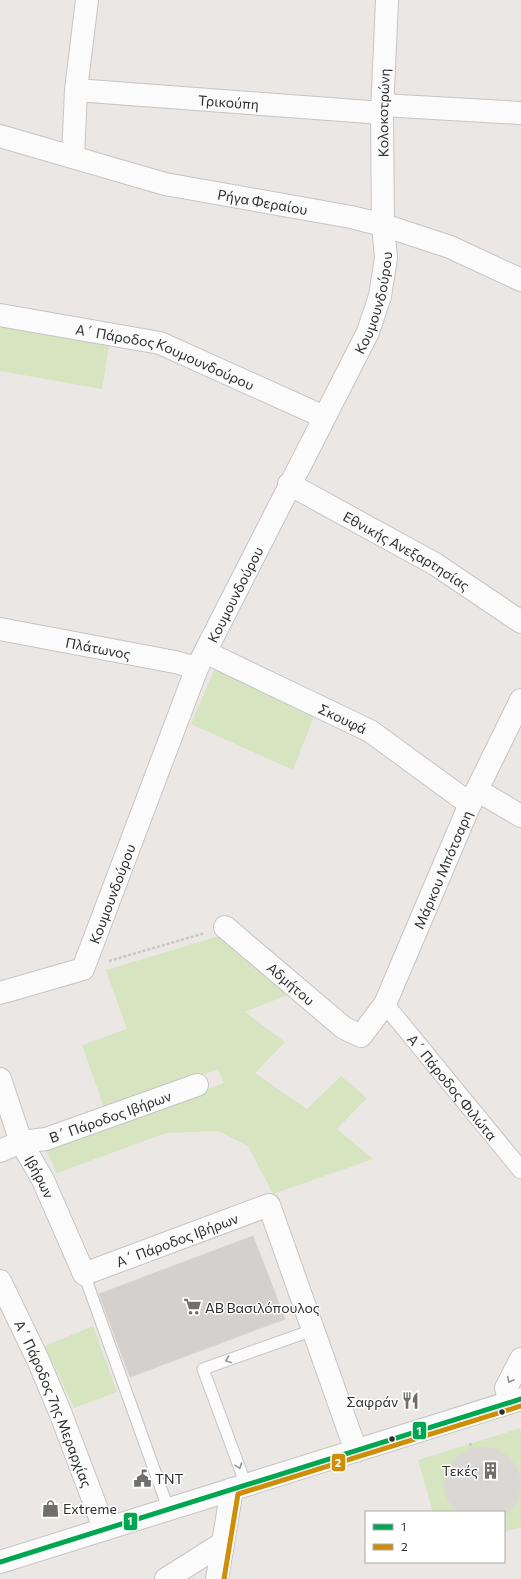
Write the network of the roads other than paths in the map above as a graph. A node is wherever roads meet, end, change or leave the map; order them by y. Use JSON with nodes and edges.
{"nodes":[{"id":1,"x":87,"y":0,"type":"edge"},
{"id":2,"x":387,"y":0,"type":"edge"},
{"id":3,"x":76,"y":90,"type":"junction"},
{"id":4,"x":382,"y":109,"type":"junction"},
{"id":5,"x":521,"y":113,"type":"edge"},
{"id":6,"x":0,"y":136,"type":"edge"},
{"id":7,"x":0,"y":139,"type":"edge"},
{"id":8,"x":73,"y":157,"type":"junction"},
{"id":9,"x":383,"y":225,"type":"junction"},
{"id":10,"x":521,"y":280,"type":"edge"},
{"id":11,"x":0,"y":315,"type":"edge"},
{"id":12,"x":324,"y":417,"type":"junction"},
{"id":13,"x":289,"y":484,"type":"junction"},
{"id":14,"x":521,"y":622,"type":"edge"},
{"id":15,"x":0,"y":629,"type":"edge"},
{"id":16,"x":201,"y":660,"type":"junction"},
{"id":17,"x":521,"y":700,"type":"edge"},
{"id":18,"x":474,"y":797,"type":"junction"},
{"id":19,"x":521,"y":816,"type":"edge"},
{"id":20,"x":225,"y":927,"type":"road end"},
{"id":21,"x":0,"y":993,"type":"edge"},
{"id":22,"x":385,"y":1004,"type":"junction"},
{"id":23,"x":361,"y":1036,"type":"joint"},
{"id":24,"x":0,"y":1079,"type":"edge"},
{"id":25,"x":197,"y":1084,"type":"dead end"},
{"id":26,"x":22,"y":1142,"type":"junction"},
{"id":27,"x":0,"y":1150,"type":"edge"},
{"id":28,"x":521,"y":1170,"type":"edge"},
{"id":29,"x":84,"y":1274,"type":"junction"},
{"id":30,"x":0,"y":1281,"type":"edge"},
{"id":31,"x":313,"y":1330,"type":"junction"},
{"id":32,"x":521,"y":1359,"type":"edge"},
{"id":33,"x":515,"y":1401,"type":"edge"},
{"id":34,"x":356,"y":1451,"type":"junction"},
{"id":35,"x":239,"y":1487,"type":"junction"},
{"id":36,"x":168,"y":1508,"type":"junction"},
{"id":37,"x":104,"y":1528,"type":"junction"},
{"id":38,"x":223,"y":1543,"type":"junction"},
{"id":39,"x":0,"y":1562,"type":"edge"},
{"id":40,"x":166,"y":1579,"type":"edge"},
{"id":41,"x":217,"y":1579,"type":"edge"}],
"edges":[{"from":1,"to":3,"type":"street"},
{"from":2,"to":4,"type":"street","name":"Κολοκοτρώνη"},
{"from":3,"to":4,"type":"street","name":"Τρικούπη"},
{"from":3,"to":8,"type":"street"},
{"from":4,"to":5,"type":"street","name":"Τρικούπη"},
{"from":4,"to":9,"type":"street","name":"Κολοκοτρώνη"},
{"from":6,"to":7,"type":"street"},
{"from":6,"to":8,"type":"street","name":"Ρήγα Φεραίου"},
{"from":8,"to":9,"type":"street","name":"Ρήγα Φεραίου"},
{"from":9,"to":10,"type":"street","name":"Ρήγα Φεραίου"},
{"from":9,"to":12,"type":"street","name":"Κουμουνδούρου"},
{"from":11,"to":12,"type":"street","name":"Α΄ Πάροδος Κουμουνδούρου"},
{"from":12,"to":13,"type":"street","name":"Κουμουνδούρου"},
{"from":13,"to":14,"type":"street","name":"Εθνικής Ανεξαρτησίας"},
{"from":13,"to":16,"type":"street","name":"Κουμουνδούρου"},
{"from":15,"to":16,"type":"street","name":"Πλάτωνος"},
{"from":16,"to":18,"type":"street","name":"Σκουφά"},
{"from":16,"to":21,"type":"street","name":"Κουμουνδούρου"},
{"from":17,"to":18,"type":"street","name":"Μάρκου Μπότσαρη"},
{"from":18,"to":19,"type":"street","name":"Σκουφά"},
{"from":18,"to":22,"type":"street","name":"Μάρκου Μπότσαρη"},
{"from":20,"to":23,"type":"street","name":"Αδμήτου"},
{"from":22,"to":23,"type":"street","name":"Μάρκου Μπότσαρη"},
{"from":22,"to":28,"type":"street","name":"Α΄ Πάροδος Φιλώτα"},
{"from":24,"to":26,"type":"street","name":"Ιβήρων"},
{"from":25,"to":26,"type":"street","name":"Β΄ Πάροδος Ιβήρων"},
{"from":26,"to":27,"type":"street","name":"Β΄ Πάροδος Ιβήρων"},
{"from":26,"to":29,"type":"street","name":"Ιβήρων"},
{"from":29,"to":31,"type":"street","name":"Α΄ Πάροδος Ιβήρων"},
{"from":29,"to":36,"type":"lane"},
{"from":30,"to":37,"type":"street","name":"Α΄ Πάροδος 7ης Μεραρχίας"},
{"from":31,"to":34,"type":"street"},
{"from":31,"to":35,"type":"lane","one_way":true},
{"from":32,"to":33,"type":"street","one_way":true},
{"from":33,"to":34,"type":"street"},
{"from":34,"to":35,"type":"street"},
{"from":35,"to":36,"type":"street"},
{"from":35,"to":38,"type":"street"},
{"from":36,"to":37,"type":"street"},
{"from":37,"to":39,"type":"street"},
{"from":38,"to":40,"type":"street"},
{"from":38,"to":41,"type":"street"}]}
